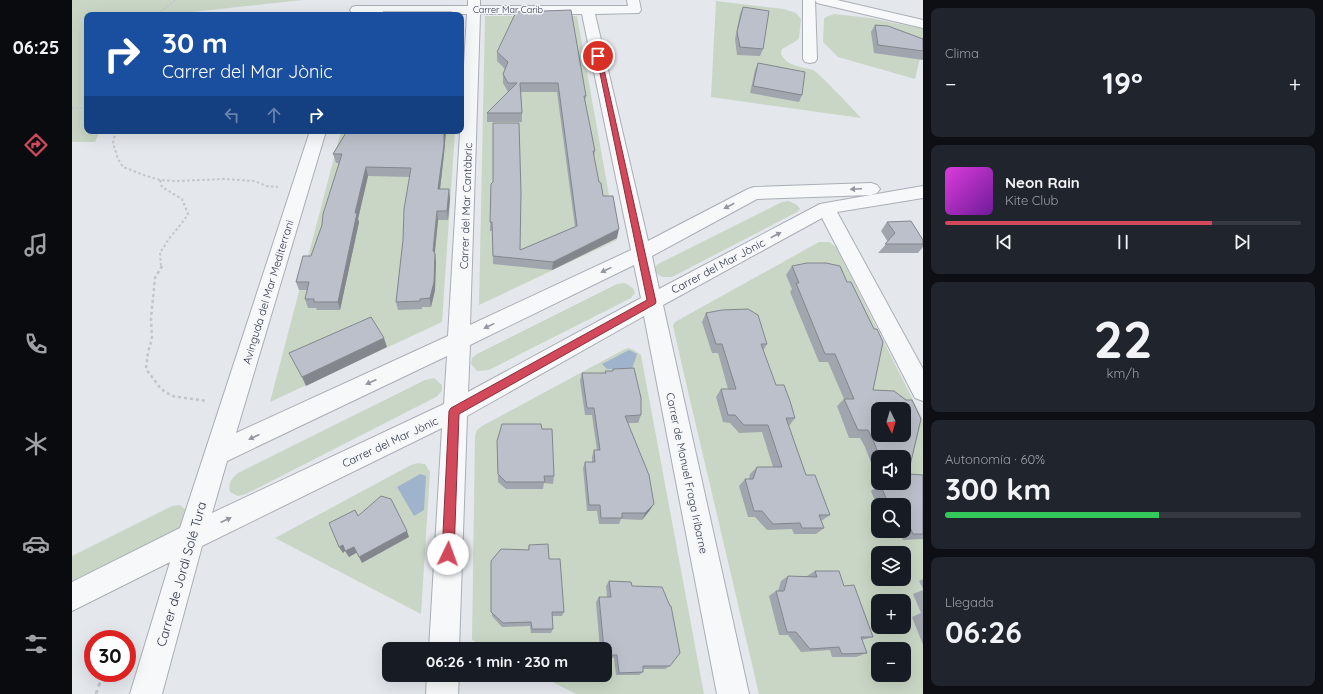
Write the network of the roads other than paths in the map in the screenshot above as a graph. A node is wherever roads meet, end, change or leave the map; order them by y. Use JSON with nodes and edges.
{"nodes":[{"id":1,"x":809,"y":0,"type":"edge"},
{"id":2,"x":820,"y":0,"type":"edge"},
{"id":3,"x":474,"y":5,"type":"edge"},
{"id":4,"x":634,"y":5,"type":"edge"},
{"id":5,"x":357,"y":8,"type":"edge"},
{"id":6,"x":588,"y":10,"type":"junction"},
{"id":7,"x":923,"y":24,"type":"edge"},
{"id":8,"x":810,"y":58,"type":"dead end"},
{"id":9,"x":317,"y":134,"type":"edge"},
{"id":10,"x":923,"y":187,"type":"edge"},
{"id":11,"x":923,"y":192,"type":"edge"},
{"id":12,"x":826,"y":208,"type":"junction"},
{"id":13,"x":641,"y":253,"type":"junction"},
{"id":14,"x":652,"y":302,"type":"junction"},
{"id":15,"x":460,"y":340,"type":"junction"},
{"id":16,"x":923,"y":391,"type":"edge"},
{"id":17,"x":454,"y":411,"type":"junction"},
{"id":18,"x":217,"y":454,"type":"junction"},
{"id":19,"x":191,"y":537,"type":"junction"},
{"id":20,"x":72,"y":597,"type":"edge"},
{"id":21,"x":444,"y":642,"type":"edge"},
{"id":22,"x":443,"y":682,"type":"edge"},
{"id":23,"x":146,"y":694,"type":"edge"},
{"id":24,"x":442,"y":694,"type":"edge"},
{"id":25,"x":733,"y":694,"type":"edge"}],
"edges":[{"from":1,"to":8,"type":"street"},
{"from":2,"to":7,"type":"street"},
{"from":3,"to":5,"type":"street","name":"Carrer Mar Carib"},
{"from":3,"to":6,"type":"street","name":"Carrer Mar Carib"},
{"from":3,"to":15,"type":"street","name":"Carrer del Mar Cantàbric"},
{"from":4,"to":6,"type":"street","name":"Carrer Mar Carib"},
{"from":6,"to":13,"type":"street","name":"Carrer de Manuel Fraga Iribarne"},
{"from":9,"to":18,"type":"street","name":"Avinguda del Mar Mediterrani"},
{"from":10,"to":13,"type":"street","one_way":true},
{"from":11,"to":12,"type":"street","name":"Carrer del Mar Jònic"},
{"from":14,"to":12,"type":"street","name":"Carrer del Mar Jònic","one_way":true},
{"from":12,"to":16,"type":"street"},
{"from":13,"to":14,"type":"street","name":"Carrer de Manuel Fraga Iribarne"},
{"from":13,"to":15,"type":"street","one_way":true},
{"from":14,"to":17,"type":"street","name":"Carrer del Mar Jònic"},
{"from":14,"to":25,"type":"street","name":"Carrer de Manuel Fraga Iribarne"},
{"from":15,"to":17,"type":"street","name":"Carrer del Mar Cantàbric"},
{"from":15,"to":18,"type":"street","one_way":true},
{"from":19,"to":17,"type":"street","name":"Carrer del Mar Jònic","one_way":true},
{"from":17,"to":21,"type":"street","name":"Carrer del Mar Cantàbric"},
{"from":18,"to":19,"type":"street","name":"Carrer de Jordi Solé Tura"},
{"from":19,"to":20,"type":"street","name":"Carrer del Mar Jònic"},
{"from":19,"to":23,"type":"street","name":"Carrer de Jordi Solé Tura"},
{"from":22,"to":24,"type":"street"}]}
